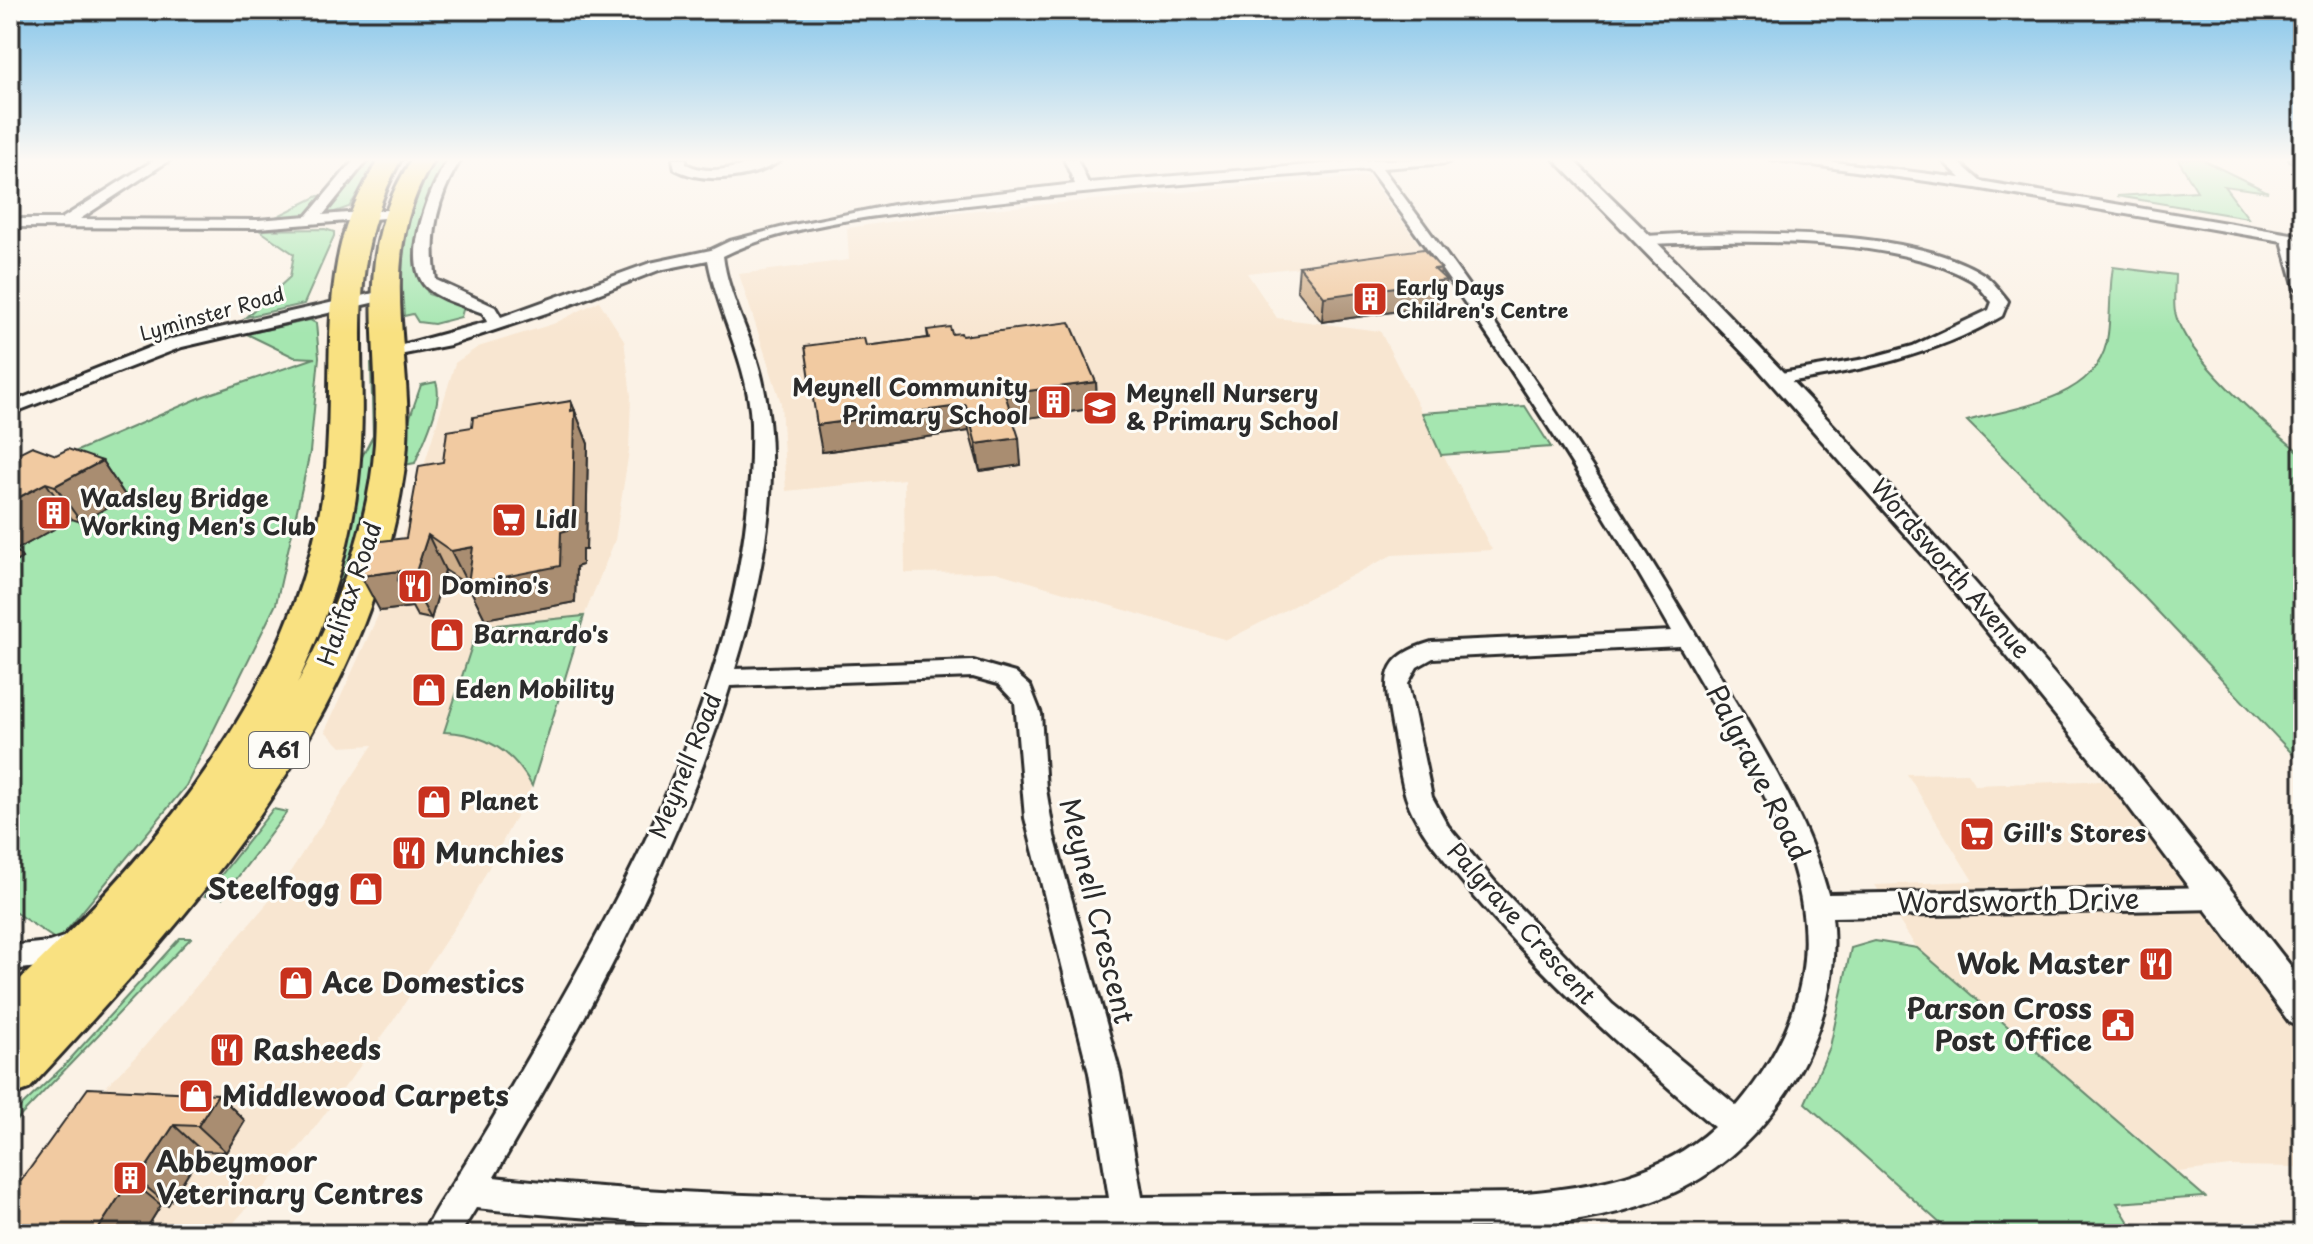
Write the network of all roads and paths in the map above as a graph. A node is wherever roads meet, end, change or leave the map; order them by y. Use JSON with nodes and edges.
{"nodes":[{"id":1,"x":74,"y":217,"type":"edge"},
{"id":2,"x":313,"y":217,"type":"edge"},
{"id":3,"x":367,"y":217,"type":"edge"},
{"id":4,"x":397,"y":217,"type":"edge"},
{"id":5,"x":428,"y":217,"type":"edge"},
{"id":6,"x":856,"y":217,"type":"edge"},
{"id":7,"x":1413,"y":217,"type":"edge"},
{"id":8,"x":1622,"y":217,"type":"edge"},
{"id":9,"x":2168,"y":217,"type":"edge"},
{"id":10,"x":360,"y":218,"type":"junction"},
{"id":11,"x":310,"y":221,"type":"junction"},
{"id":12,"x":10,"y":223,"type":"edge"},
{"id":13,"x":63,"y":224,"type":"junction"},
{"id":14,"x":2295,"y":239,"type":"edge"},
{"id":15,"x":1646,"y":240,"type":"junction"},
{"id":16,"x":715,"y":254,"type":"junction"},
{"id":17,"x":2303,"y":288,"type":"edge"},
{"id":18,"x":387,"y":295,"type":"junction"},
{"id":19,"x":346,"y":303,"type":"junction"},
{"id":20,"x":495,"y":322,"type":"junction"},
{"id":21,"x":390,"y":348,"type":"junction"},
{"id":22,"x":346,"y":356,"type":"junction"},
{"id":23,"x":1781,"y":378,"type":"junction"},
{"id":24,"x":10,"y":409,"type":"edge"},
{"id":25,"x":1687,"y":638,"type":"junction"},
{"id":26,"x":720,"y":678,"type":"junction"},
{"id":27,"x":2218,"y":898,"type":"junction"},
{"id":28,"x":1818,"y":906,"type":"junction"},
{"id":29,"x":93,"y":938,"type":"junction"},
{"id":30,"x":10,"y":958,"type":"edge"},
{"id":31,"x":2303,"y":1011,"type":"edge"},
{"id":32,"x":10,"y":1022,"type":"edge"},
{"id":33,"x":10,"y":1071,"type":"edge"},
{"id":34,"x":1739,"y":1128,"type":"junction"},
{"id":35,"x":468,"y":1191,"type":"junction"},
{"id":36,"x":1127,"y":1212,"type":"junction"},
{"id":37,"x":440,"y":1234,"type":"edge"}],
"edges":[{"from":1,"to":13,"type":"street"},
{"from":2,"to":11,"type":"street"},
{"from":3,"to":10,"type":"street"},
{"from":4,"to":18,"type":"highway","name":"Halifax Road","number":"A61"},
{"from":5,"to":20,"type":"street"},
{"from":6,"to":16,"type":"street"},
{"from":7,"to":25,"type":"street","name":"Palgrave Road"},
{"from":8,"to":15,"type":"street","name":"Wordsworth Avenue"},
{"from":9,"to":14,"type":"street"},
{"from":10,"to":11,"type":"street"},
{"from":10,"to":19,"type":"highway","name":"Halifax Road","number":"A61"},
{"from":11,"to":13,"type":"street"},
{"from":12,"to":13,"type":"street"},
{"from":14,"to":17,"type":"street"},
{"from":15,"to":23,"type":"street","name":"Wordsworth Avenue"},
{"from":15,"to":23,"type":"street"},
{"from":16,"to":20,"type":"street"},
{"from":16,"to":26,"type":"street","name":"Meynell Road"},
{"from":18,"to":19,"type":"street","name":"Lyminster Road"},
{"from":18,"to":21,"type":"highway","name":"Halifax Road","number":"A61"},
{"from":19,"to":22,"type":"highway","name":"Halifax Road","number":"A61"},
{"from":19,"to":24,"type":"street","name":"Lyminster Road"},
{"from":20,"to":21,"type":"street"},
{"from":21,"to":22,"type":"highway"},
{"from":21,"to":33,"type":"highway","name":"Halifax Road","number":"A61"},
{"from":22,"to":29,"type":"highway","name":"Halifax Road","number":"A61"},
{"from":23,"to":27,"type":"street","name":"Wordsworth Avenue"},
{"from":25,"to":28,"type":"street","name":"Palgrave Road"},
{"from":25,"to":34,"type":"street","name":"Palgrave Crescent"},
{"from":26,"to":35,"type":"street","name":"Meynell Road"},
{"from":26,"to":36,"type":"street","name":"Meynell Crescent"},
{"from":27,"to":28,"type":"street","name":"Wordsworth Drive"},
{"from":27,"to":31,"type":"street","name":"Wordsworth Avenue"},
{"from":28,"to":34,"type":"street","name":"Palgrave Road"},
{"from":29,"to":30,"type":"street","name":"Halifax Road"},
{"from":29,"to":32,"type":"highway","name":"Halifax Road","number":"A61"},
{"from":34,"to":36,"type":"street","name":"Palgrave Road"},
{"from":35,"to":36,"type":"street","name":"Palgrave Road"},
{"from":35,"to":37,"type":"street","name":"Meynell Road"}]}
